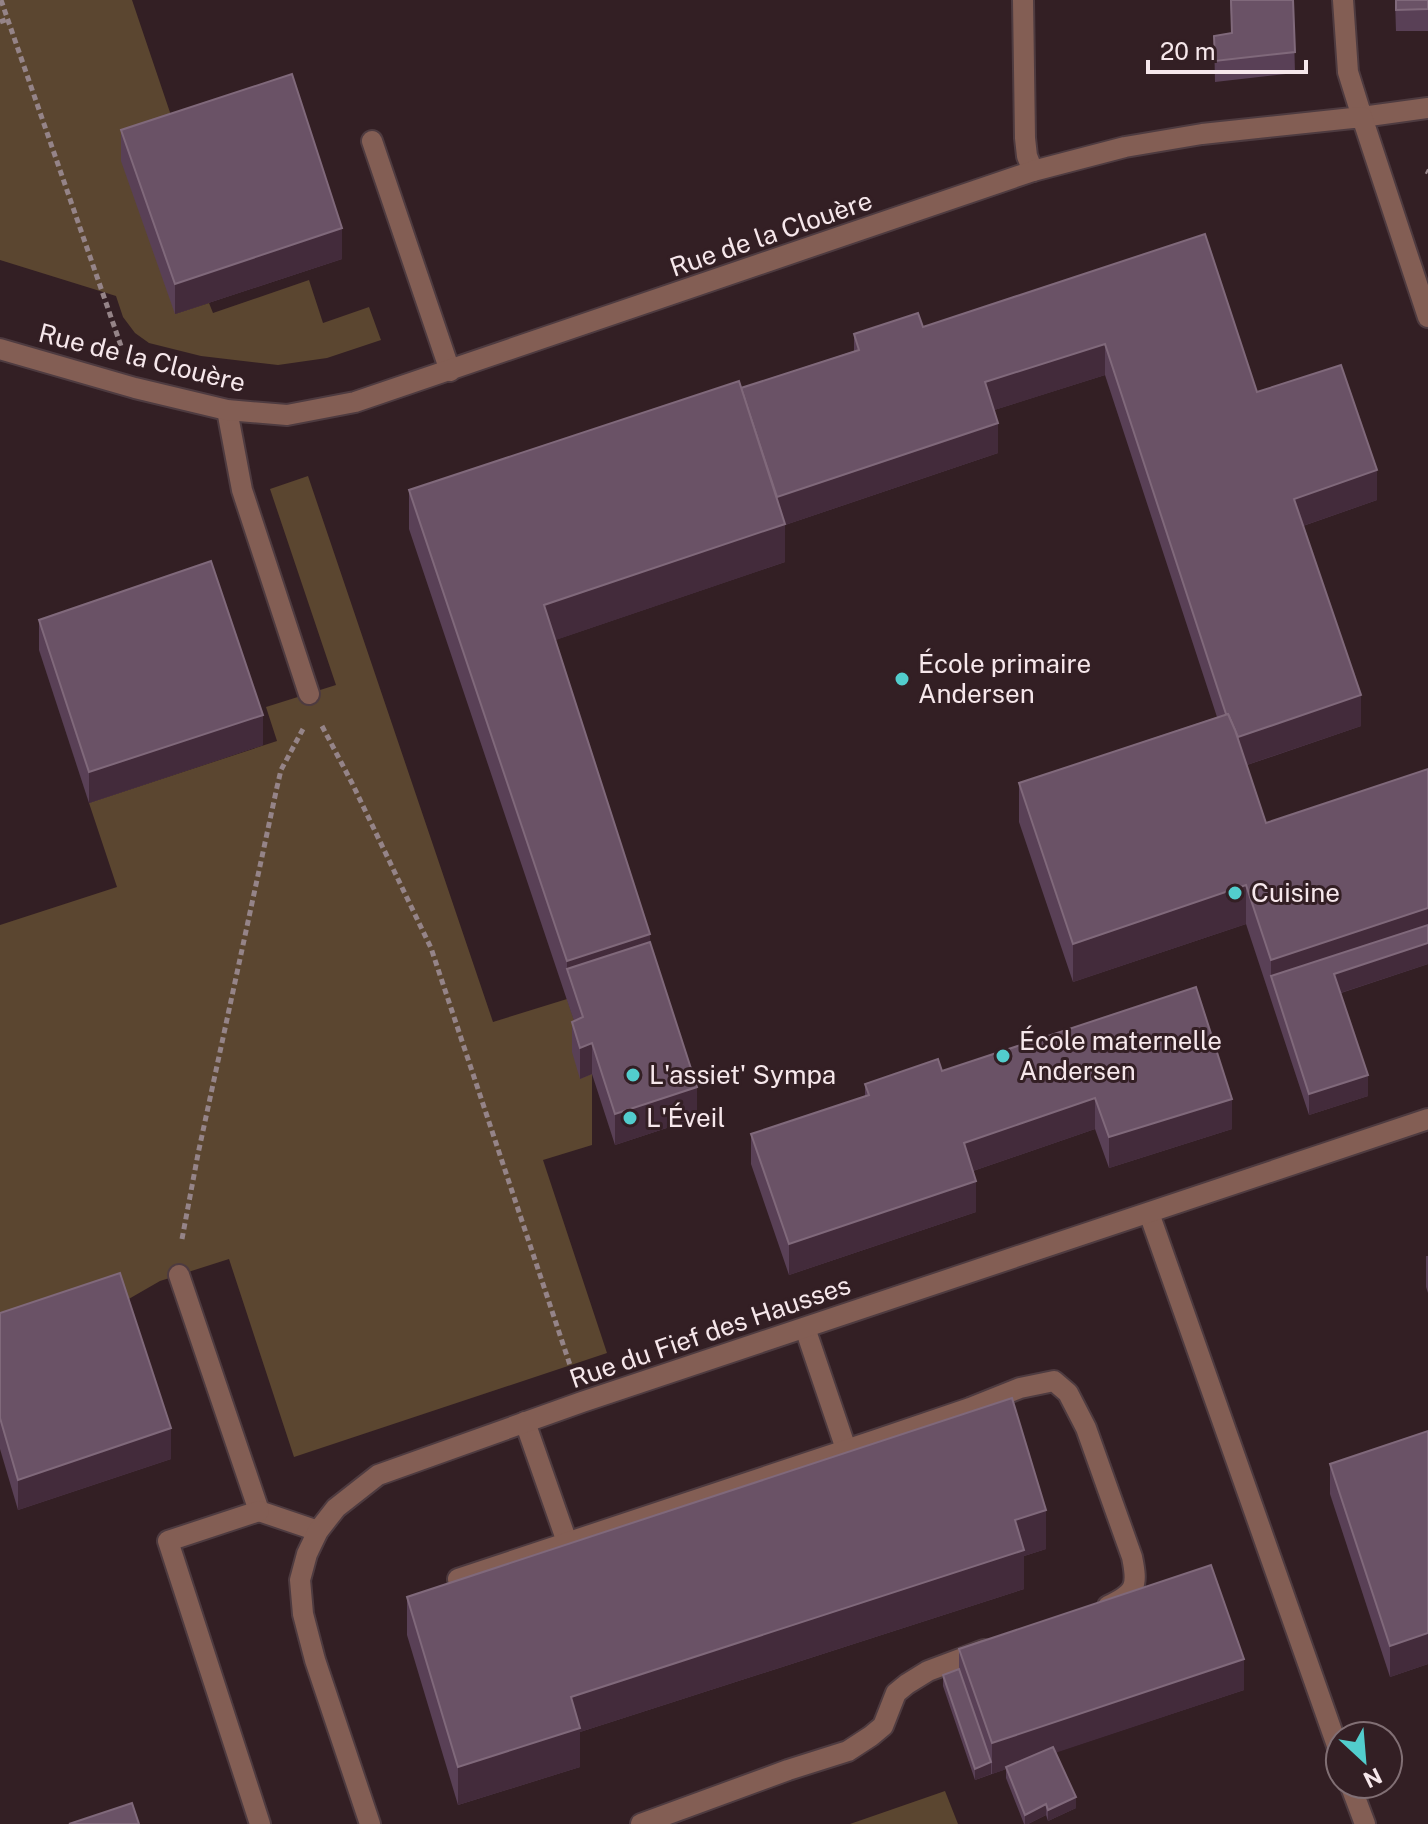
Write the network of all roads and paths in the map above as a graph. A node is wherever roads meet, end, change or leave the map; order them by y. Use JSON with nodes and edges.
{"nodes":[{"id":1,"x":1,"y":0,"type":"edge"},
{"id":2,"x":1023,"y":0,"type":"edge"},
{"id":3,"x":1343,"y":0,"type":"edge"},
{"id":4,"x":8,"y":19,"type":"junction"},
{"id":5,"x":0,"y":22,"type":"edge"},
{"id":6,"x":1428,"y":108,"type":"edge"},
{"id":7,"x":1362,"y":117,"type":"junction"},
{"id":8,"x":372,"y":141,"type":"dead end"},
{"id":9,"x":1033,"y":171,"type":"junction"},
{"id":10,"x":1428,"y":317,"type":"edge"},
{"id":11,"x":0,"y":349,"type":"edge"},
{"id":12,"x":450,"y":371,"type":"junction"},
{"id":13,"x":135,"y":388,"type":"junction"},
{"id":14,"x":227,"y":410,"type":"junction"},
{"id":15,"x":309,"y":694,"type":"joint"},
{"id":16,"x":316,"y":715,"type":"junction"},
{"id":17,"x":1428,"y":1119,"type":"edge"},
{"id":18,"x":1149,"y":1213,"type":"junction"},
{"id":19,"x":179,"y":1275,"type":"joint"},
{"id":20,"x":805,"y":1328,"type":"junction"},
{"id":21,"x":582,"y":1402,"type":"junction"},
{"id":22,"x":525,"y":1422,"type":"junction"},
{"id":23,"x":846,"y":1449,"type":"junction"},
{"id":24,"x":259,"y":1511,"type":"junction"},
{"id":25,"x":318,"y":1531,"type":"junction"},
{"id":26,"x":567,"y":1542,"type":"junction"},
{"id":27,"x":458,"y":1579,"type":"edge"},
{"id":28,"x":1087,"y":1614,"type":"edge"},
{"id":29,"x":1004,"y":1643,"type":"edge"},
{"id":30,"x":1328,"y":1720,"type":"edge"},
{"id":31,"x":1356,"y":1800,"type":"edge"},
{"id":32,"x":260,"y":1824,"type":"edge"},
{"id":33,"x":370,"y":1824,"type":"edge"},
{"id":34,"x":641,"y":1824,"type":"edge"},
{"id":35,"x":1365,"y":1824,"type":"edge"}],
"edges":[{"from":1,"to":4,"type":"path"},
{"from":2,"to":9,"type":"street"},
{"from":3,"to":7,"type":"street"},
{"from":4,"to":5,"type":"path"},
{"from":4,"to":13,"type":"path"},
{"from":6,"to":7,"type":"street","name":"Rue de la Clouère"},
{"from":7,"to":9,"type":"street","name":"Rue de la Clouère"},
{"from":7,"to":10,"type":"street"},
{"from":8,"to":12,"type":"street"},
{"from":9,"to":12,"type":"street","name":"Rue de la Clouère"},
{"from":11,"to":13,"type":"street","name":"Rue de la Clouère"},
{"from":12,"to":14,"type":"street","name":"Rue de la Clouère"},
{"from":13,"to":14,"type":"street","name":"Rue de la Clouère"},
{"from":14,"to":15,"type":"street"},
{"from":15,"to":16,"type":"path"},
{"from":16,"to":19,"type":"path"},
{"from":16,"to":21,"type":"path"},
{"from":17,"to":18,"type":"street","name":"Rue du Fief des Hausses"},
{"from":18,"to":20,"type":"street","name":"Rue du Fief des Hausses"},
{"from":18,"to":30,"type":"street"},
{"from":19,"to":24,"type":"street"},
{"from":20,"to":21,"type":"street","name":"Rue du Fief des Hausses"},
{"from":20,"to":23,"type":"street"},
{"from":21,"to":22,"type":"street","name":"Rue du Fief des Hausses"},
{"from":22,"to":25,"type":"street","name":"Rue du Fief des Hausses"},
{"from":22,"to":26,"type":"street"},
{"from":23,"to":26,"type":"street"},
{"from":23,"to":28,"type":"street"},
{"from":24,"to":25,"type":"street"},
{"from":24,"to":32,"type":"street"},
{"from":25,"to":33,"type":"street","name":"Rue du Fief des Hausses"},
{"from":26,"to":27,"type":"street"},
{"from":29,"to":34,"type":"street"},
{"from":31,"to":35,"type":"street"}]}
